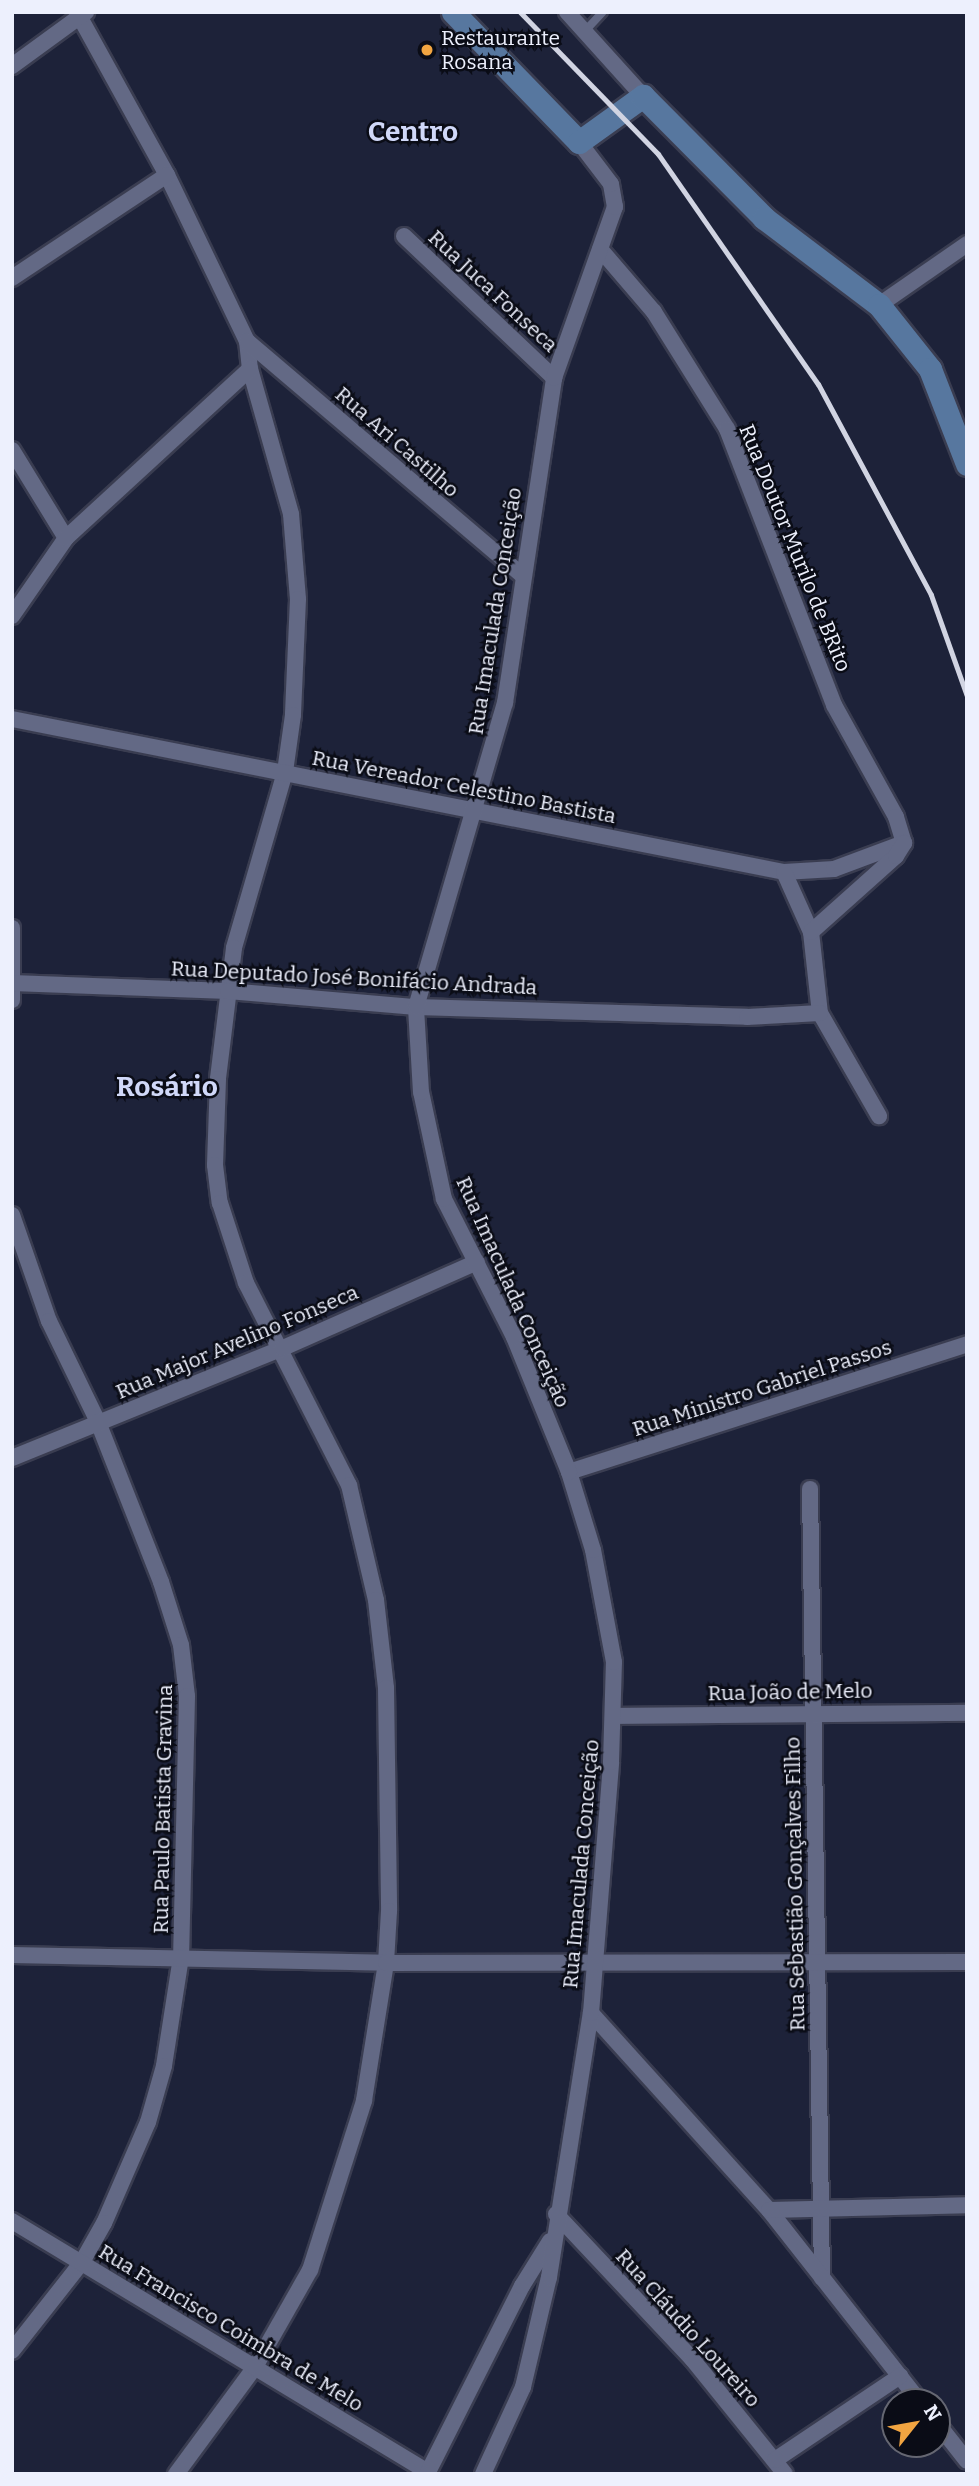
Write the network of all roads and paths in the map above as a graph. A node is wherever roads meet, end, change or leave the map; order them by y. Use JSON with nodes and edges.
{"nodes":[{"id":1,"x":453,"y":12,"type":"edge"},
{"id":2,"x":567,"y":12,"type":"edge"},
{"id":3,"x":603,"y":12,"type":"edge"},
{"id":4,"x":81,"y":15,"type":"edge"},
{"id":5,"x":585,"y":31,"type":"junction"},
{"id":6,"x":12,"y":66,"type":"edge"},
{"id":7,"x":643,"y":96,"type":"junction"},
{"id":8,"x":579,"y":142,"type":"junction"},
{"id":9,"x":167,"y":175,"type":"junction"},
{"id":10,"x":404,"y":236,"type":"dead end"},
{"id":11,"x":967,"y":244,"type":"edge"},
{"id":12,"x":600,"y":249,"type":"junction"},
{"id":13,"x":12,"y":278,"type":"edge"},
{"id":14,"x":879,"y":304,"type":"junction"},
{"id":15,"x":247,"y":341,"type":"junction"},
{"id":16,"x":250,"y":369,"type":"junction"},
{"id":17,"x":554,"y":378,"type":"junction"},
{"id":18,"x":12,"y":450,"type":"edge"},
{"id":19,"x":967,"y":464,"type":"edge"},
{"id":20,"x":66,"y":538,"type":"junction"},
{"id":21,"x":521,"y":574,"type":"junction"},
{"id":22,"x":12,"y":616,"type":"edge"},
{"id":23,"x":12,"y":719,"type":"edge"},
{"id":24,"x":285,"y":772,"type":"junction"},
{"id":25,"x":473,"y":811,"type":"junction"},
{"id":26,"x":904,"y":843,"type":"junction"},
{"id":27,"x":783,"y":872,"type":"junction"},
{"id":28,"x":12,"y":928,"type":"edge"},
{"id":29,"x":811,"y":932,"type":"junction"},
{"id":30,"x":13,"y":983,"type":"edge"},
{"id":31,"x":228,"y":991,"type":"junction"},
{"id":32,"x":12,"y":1000,"type":"edge"},
{"id":33,"x":416,"y":1007,"type":"junction"},
{"id":34,"x":820,"y":1013,"type":"junction"},
{"id":35,"x":879,"y":1116,"type":"dead end"},
{"id":36,"x":12,"y":1215,"type":"edge"},
{"id":37,"x":477,"y":1262,"type":"junction"},
{"id":38,"x":967,"y":1344,"type":"edge"},
{"id":39,"x":283,"y":1348,"type":"junction"},
{"id":40,"x":98,"y":1423,"type":"junction"},
{"id":41,"x":12,"y":1458,"type":"edge"},
{"id":42,"x":569,"y":1472,"type":"junction"},
{"id":43,"x":810,"y":1489,"type":"dead end"},
{"id":44,"x":813,"y":1711,"type":"junction"},
{"id":45,"x":967,"y":1713,"type":"edge"},
{"id":46,"x":614,"y":1716,"type":"junction"},
{"id":47,"x":12,"y":1955,"type":"edge"},
{"id":48,"x":181,"y":1957,"type":"junction"},
{"id":49,"x":816,"y":1961,"type":"junction"},
{"id":50,"x":967,"y":1962,"type":"edge"},
{"id":51,"x":386,"y":1963,"type":"junction"},
{"id":52,"x":594,"y":1964,"type":"junction"},
{"id":53,"x":591,"y":2013,"type":"junction"},
{"id":54,"x":967,"y":2205,"type":"edge"},
{"id":55,"x":823,"y":2208,"type":"junction"},
{"id":56,"x":769,"y":2210,"type":"junction"},
{"id":57,"x":556,"y":2214,"type":"junction"},
{"id":58,"x":12,"y":2221,"type":"edge"},
{"id":59,"x":553,"y":2236,"type":"junction"},
{"id":60,"x":82,"y":2262,"type":"junction"},
{"id":61,"x":822,"y":2278,"type":"junction"},
{"id":62,"x":12,"y":2351,"type":"edge"},
{"id":63,"x":255,"y":2367,"type":"junction"},
{"id":64,"x":900,"y":2376,"type":"junction"},
{"id":65,"x":909,"y":2388,"type":"edge"},
{"id":66,"x":951,"y":2441,"type":"edge"},
{"id":67,"x":967,"y":2461,"type":"edge"},
{"id":68,"x":780,"y":2467,"type":"edge"},
{"id":69,"x":428,"y":2473,"type":"edge"},
{"id":70,"x":176,"y":2474,"type":"edge"},
{"id":71,"x":483,"y":2474,"type":"edge"}],
"edges":[{"from":1,"to":8,"type":"main road"},
{"from":2,"to":5,"type":"street"},
{"from":3,"to":5,"type":"lane"},
{"from":4,"to":6,"type":"street"},
{"from":4,"to":9,"type":"street"},
{"from":5,"to":7,"type":"street"},
{"from":7,"to":8,"type":"main road"},
{"from":7,"to":14,"type":"main road"},
{"from":8,"to":12,"type":"street","name":"Rua Imaculada Conceição"},
{"from":9,"to":13,"type":"street"},
{"from":9,"to":15,"type":"street"},
{"from":10,"to":17,"type":"street","name":"Rua Juca Fonseca"},
{"from":11,"to":14,"type":"street"},
{"from":12,"to":17,"type":"street","name":"Rua Imaculada Conceição"},
{"from":12,"to":26,"type":"street","name":"Rua Doutor Murilo de BRito"},
{"from":14,"to":19,"type":"main road"},
{"from":15,"to":16,"type":"street"},
{"from":15,"to":21,"type":"street","name":"Rua Ari Castilho"},
{"from":16,"to":20,"type":"street"},
{"from":16,"to":24,"type":"street"},
{"from":17,"to":21,"type":"street","name":"Rua Imaculada Conceição"},
{"from":18,"to":20,"type":"street"},
{"from":20,"to":22,"type":"street"},
{"from":21,"to":25,"type":"street","name":"Rua Imaculada Conceição"},
{"from":23,"to":24,"type":"street","name":"Rua Vereador Celestino Bastista"},
{"from":24,"to":25,"type":"street","name":"Rua Vereador Celestino Bastista"},
{"from":24,"to":31,"type":"street"},
{"from":25,"to":27,"type":"street","name":"Rua Vereador Celestino Bastista"},
{"from":25,"to":33,"type":"street","name":"Rua Imaculada Conceição"},
{"from":26,"to":27,"type":"street","name":"Rua Vereador Celestino Bastista"},
{"from":26,"to":29,"type":"street"},
{"from":27,"to":29,"type":"street"},
{"from":28,"to":30,"type":"street"},
{"from":29,"to":34,"type":"street"},
{"from":30,"to":31,"type":"street","name":"Rua Deputado José Bonifácio Andrada"},
{"from":30,"to":32,"type":"street"},
{"from":31,"to":33,"type":"street","name":"Rua Deputado José Bonifácio Andrada"},
{"from":31,"to":39,"type":"street"},
{"from":33,"to":34,"type":"street","name":"Rua Deputado José Bonifácio Andrada"},
{"from":33,"to":37,"type":"street","name":"Rua Imaculada Conceição"},
{"from":34,"to":35,"type":"street"},
{"from":36,"to":40,"type":"street","name":"Rua Paulo Batista Gravina"},
{"from":37,"to":39,"type":"street","name":"Rua Major Avelino Fonseca"},
{"from":37,"to":42,"type":"street","name":"Rua Imaculada Conceição"},
{"from":38,"to":42,"type":"street","name":"Rua Ministro Gabriel Passos"},
{"from":39,"to":40,"type":"street","name":"Rua Major Avelino Fonseca"},
{"from":39,"to":51,"type":"street"},
{"from":40,"to":41,"type":"street","name":"Rua Major Avelino Fonseca"},
{"from":40,"to":48,"type":"street","name":"Rua Paulo Batista Gravina"},
{"from":42,"to":46,"type":"street","name":"Rua Imaculada Conceição"},
{"from":43,"to":44,"type":"street","name":"Rua Sebastião Gonçalves Filho"},
{"from":44,"to":45,"type":"street","name":"Rua João de Melo"},
{"from":44,"to":46,"type":"street","name":"Rua João de Melo"},
{"from":44,"to":49,"type":"street","name":"Rua Sebastião Gonçalves Filho"},
{"from":46,"to":52,"type":"street","name":"Rua Imaculada Conceição"},
{"from":47,"to":48,"type":"street"},
{"from":48,"to":51,"type":"street"},
{"from":48,"to":60,"type":"street","name":"Rua Paulo Batista Gravina"},
{"from":49,"to":50,"type":"street"},
{"from":49,"to":52,"type":"street"},
{"from":49,"to":55,"type":"street","name":"Rua Sebastião Gonçalves Filho"},
{"from":51,"to":52,"type":"street"},
{"from":51,"to":63,"type":"street"},
{"from":52,"to":53,"type":"street","name":"Rua Imaculada Conceição"},
{"from":53,"to":56,"type":"street"},
{"from":53,"to":57,"type":"street","name":"Rua Imaculada Conceição"},
{"from":54,"to":55,"type":"street"},
{"from":55,"to":56,"type":"street"},
{"from":55,"to":61,"type":"street","name":"Rua Sebastião Gonçalves Filho"},
{"from":56,"to":61,"type":"street"},
{"from":57,"to":59,"type":"street","name":"Rua Imaculada Conceição"},
{"from":57,"to":68,"type":"street","name":"Rua Cláudio Loureiro"},
{"from":58,"to":60,"type":"street","name":"Rua Francisco Coimbra de Melo"},
{"from":59,"to":69,"type":"street"},
{"from":59,"to":71,"type":"street","name":"Rua Imaculada Conceição"},
{"from":60,"to":62,"type":"street","name":"Rua Paulo Batista Gravina"},
{"from":60,"to":63,"type":"street","name":"Rua Francisco Coimbra de Melo"},
{"from":61,"to":64,"type":"street"},
{"from":63,"to":69,"type":"street","name":"Rua Francisco Coimbra de Melo"},
{"from":63,"to":70,"type":"street"},
{"from":64,"to":65,"type":"street"},
{"from":64,"to":68,"type":"street"},
{"from":66,"to":67,"type":"street"}]}
